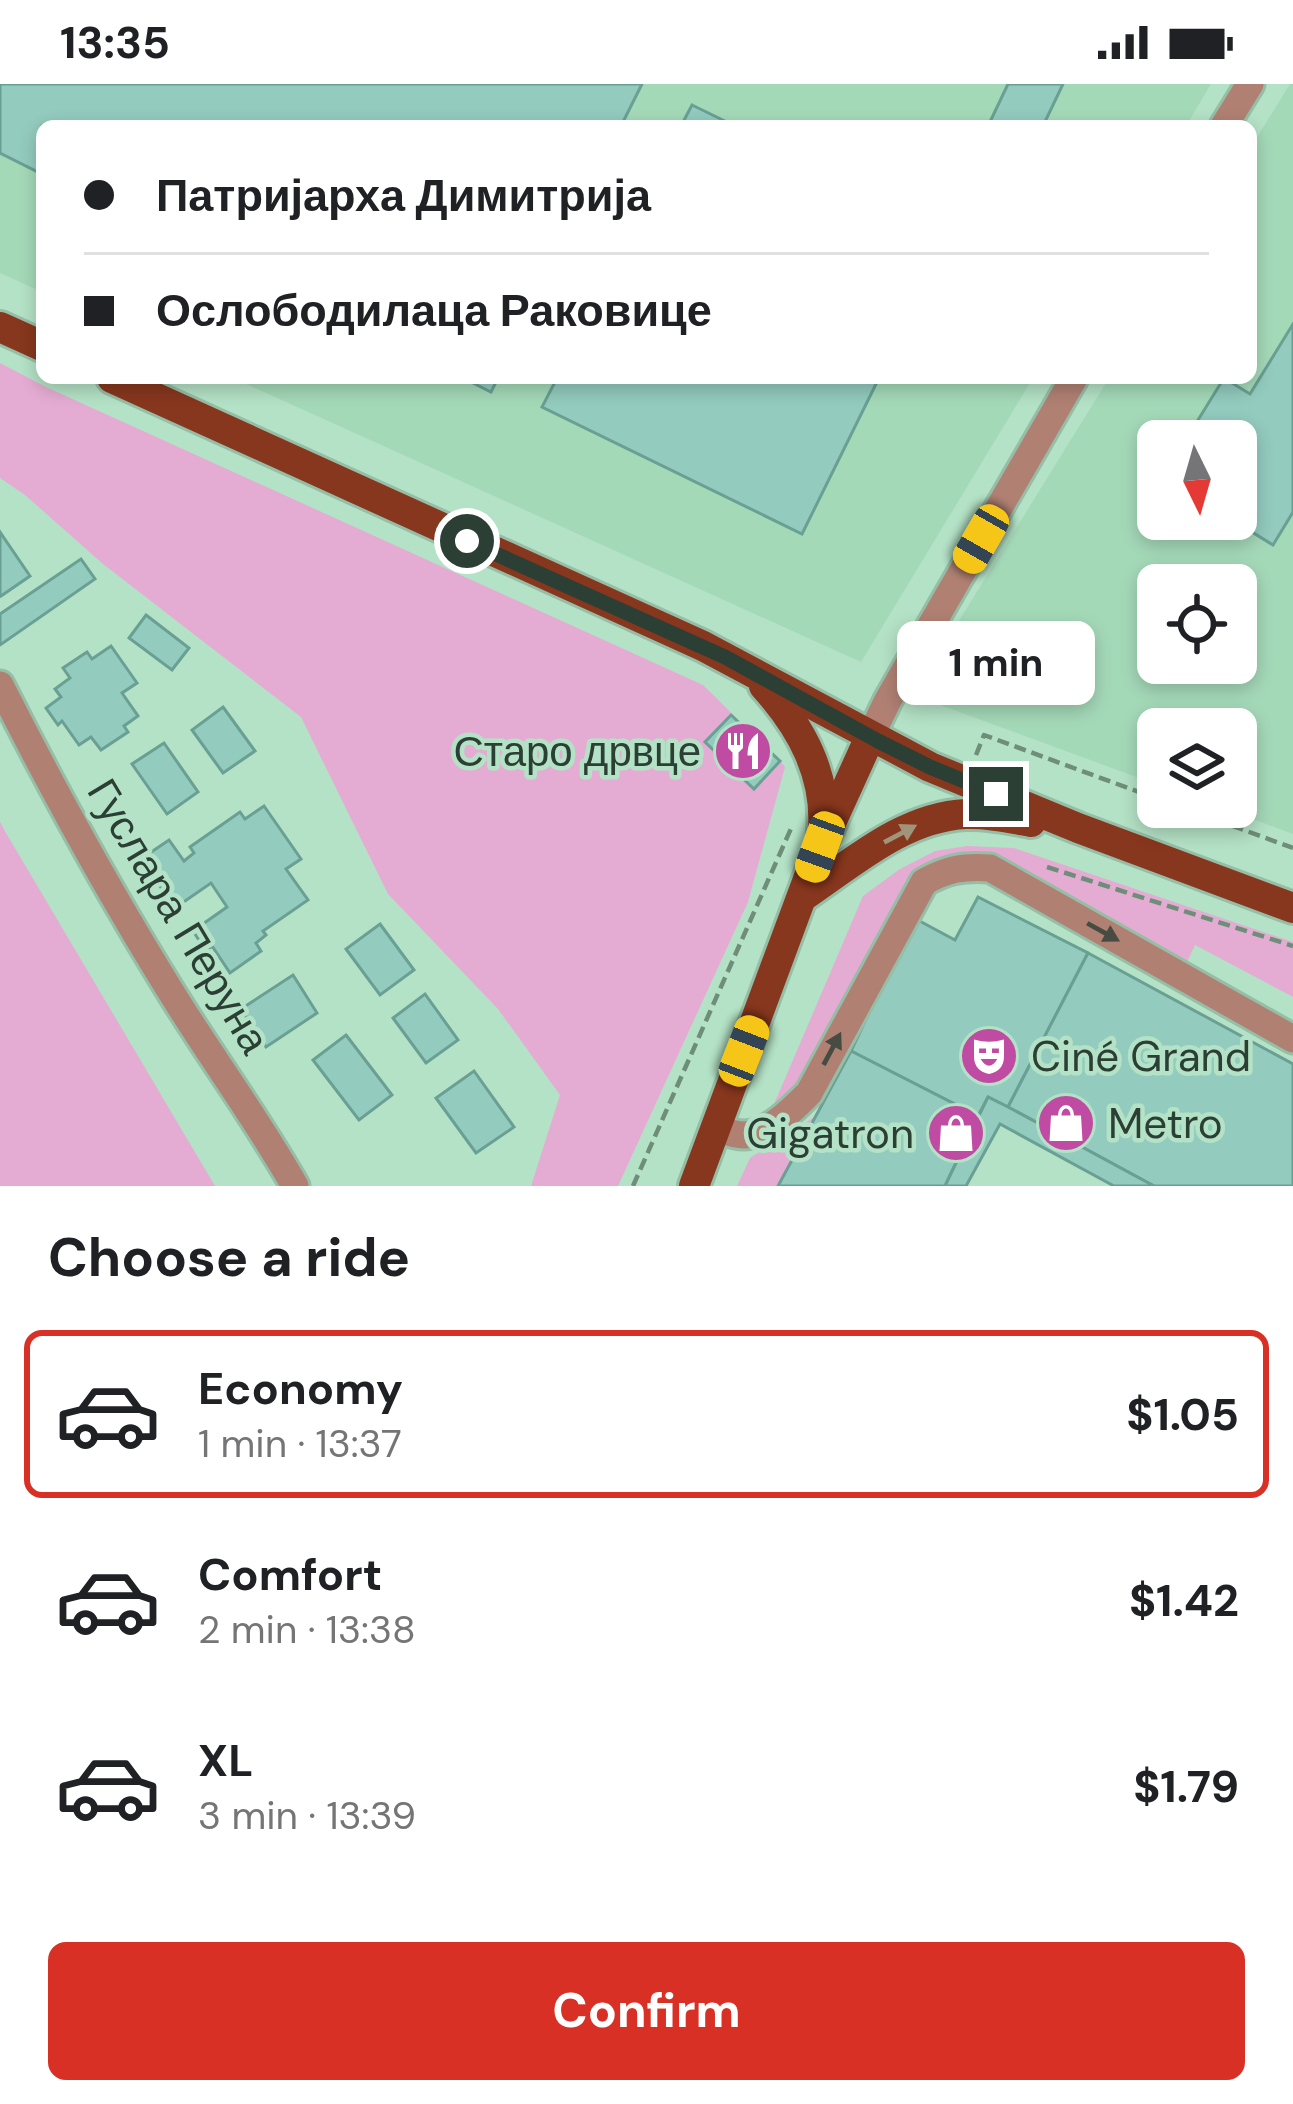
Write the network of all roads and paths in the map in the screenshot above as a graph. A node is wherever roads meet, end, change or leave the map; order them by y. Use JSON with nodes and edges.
{"nodes":[{"id":1,"x":1250,"y":84,"type":"edge"},
{"id":2,"x":1228,"y":120,"type":"edge"},
{"id":3,"x":0,"y":327,"type":"edge"},
{"id":4,"x":36,"y":343,"type":"edge"},
{"id":5,"x":125,"y":384,"type":"edge"},
{"id":6,"x":1071,"y":384,"type":"edge"},
{"id":7,"x":748,"y":668,"type":"junction"},
{"id":8,"x":0,"y":685,"type":"edge"},
{"id":9,"x":870,"y":737,"type":"junction"},
{"id":10,"x":973,"y":766,"type":"dead end"},
{"id":11,"x":1137,"y":791,"type":"edge"},
{"id":12,"x":1078,"y":828,"type":"junction"},
{"id":13,"x":1238,"y":828,"type":"edge"},
{"id":14,"x":820,"y":847,"type":"junction"},
{"id":15,"x":1293,"y":848,"type":"edge"},
{"id":16,"x":1032,"y":862,"type":"dead end"},
{"id":17,"x":802,"y":898,"type":"junction"},
{"id":18,"x":1293,"y":908,"type":"edge"},
{"id":19,"x":1293,"y":946,"type":"edge"},
{"id":20,"x":1293,"y":1039,"type":"edge"},
{"id":21,"x":715,"y":1128,"type":"junction"},
{"id":22,"x":295,"y":1186,"type":"edge"},
{"id":23,"x":694,"y":1186,"type":"edge"}],
"edges":[{"from":1,"to":2,"type":"street"},
{"from":3,"to":4,"type":"main road"},
{"from":5,"to":7,"type":"main road"},
{"from":6,"to":9,"type":"street"},
{"from":7,"to":9,"type":"main road"},
{"from":7,"to":14,"type":"main road"},
{"from":8,"to":22,"type":"street","name":"Гуслара Перуна"},
{"from":9,"to":12,"type":"main road"},
{"from":9,"to":14,"type":"main road"},
{"from":10,"to":11,"type":"path"},
{"from":17,"to":12,"type":"main road","one_way":true},
{"from":12,"to":18,"type":"main road"},
{"from":13,"to":15,"type":"path"},
{"from":14,"to":17,"type":"main road"},
{"from":16,"to":19,"type":"path"},
{"from":17,"to":21,"type":"main road"},
{"from":21,"to":20,"type":"street","one_way":true},
{"from":21,"to":23,"type":"main road"}]}
